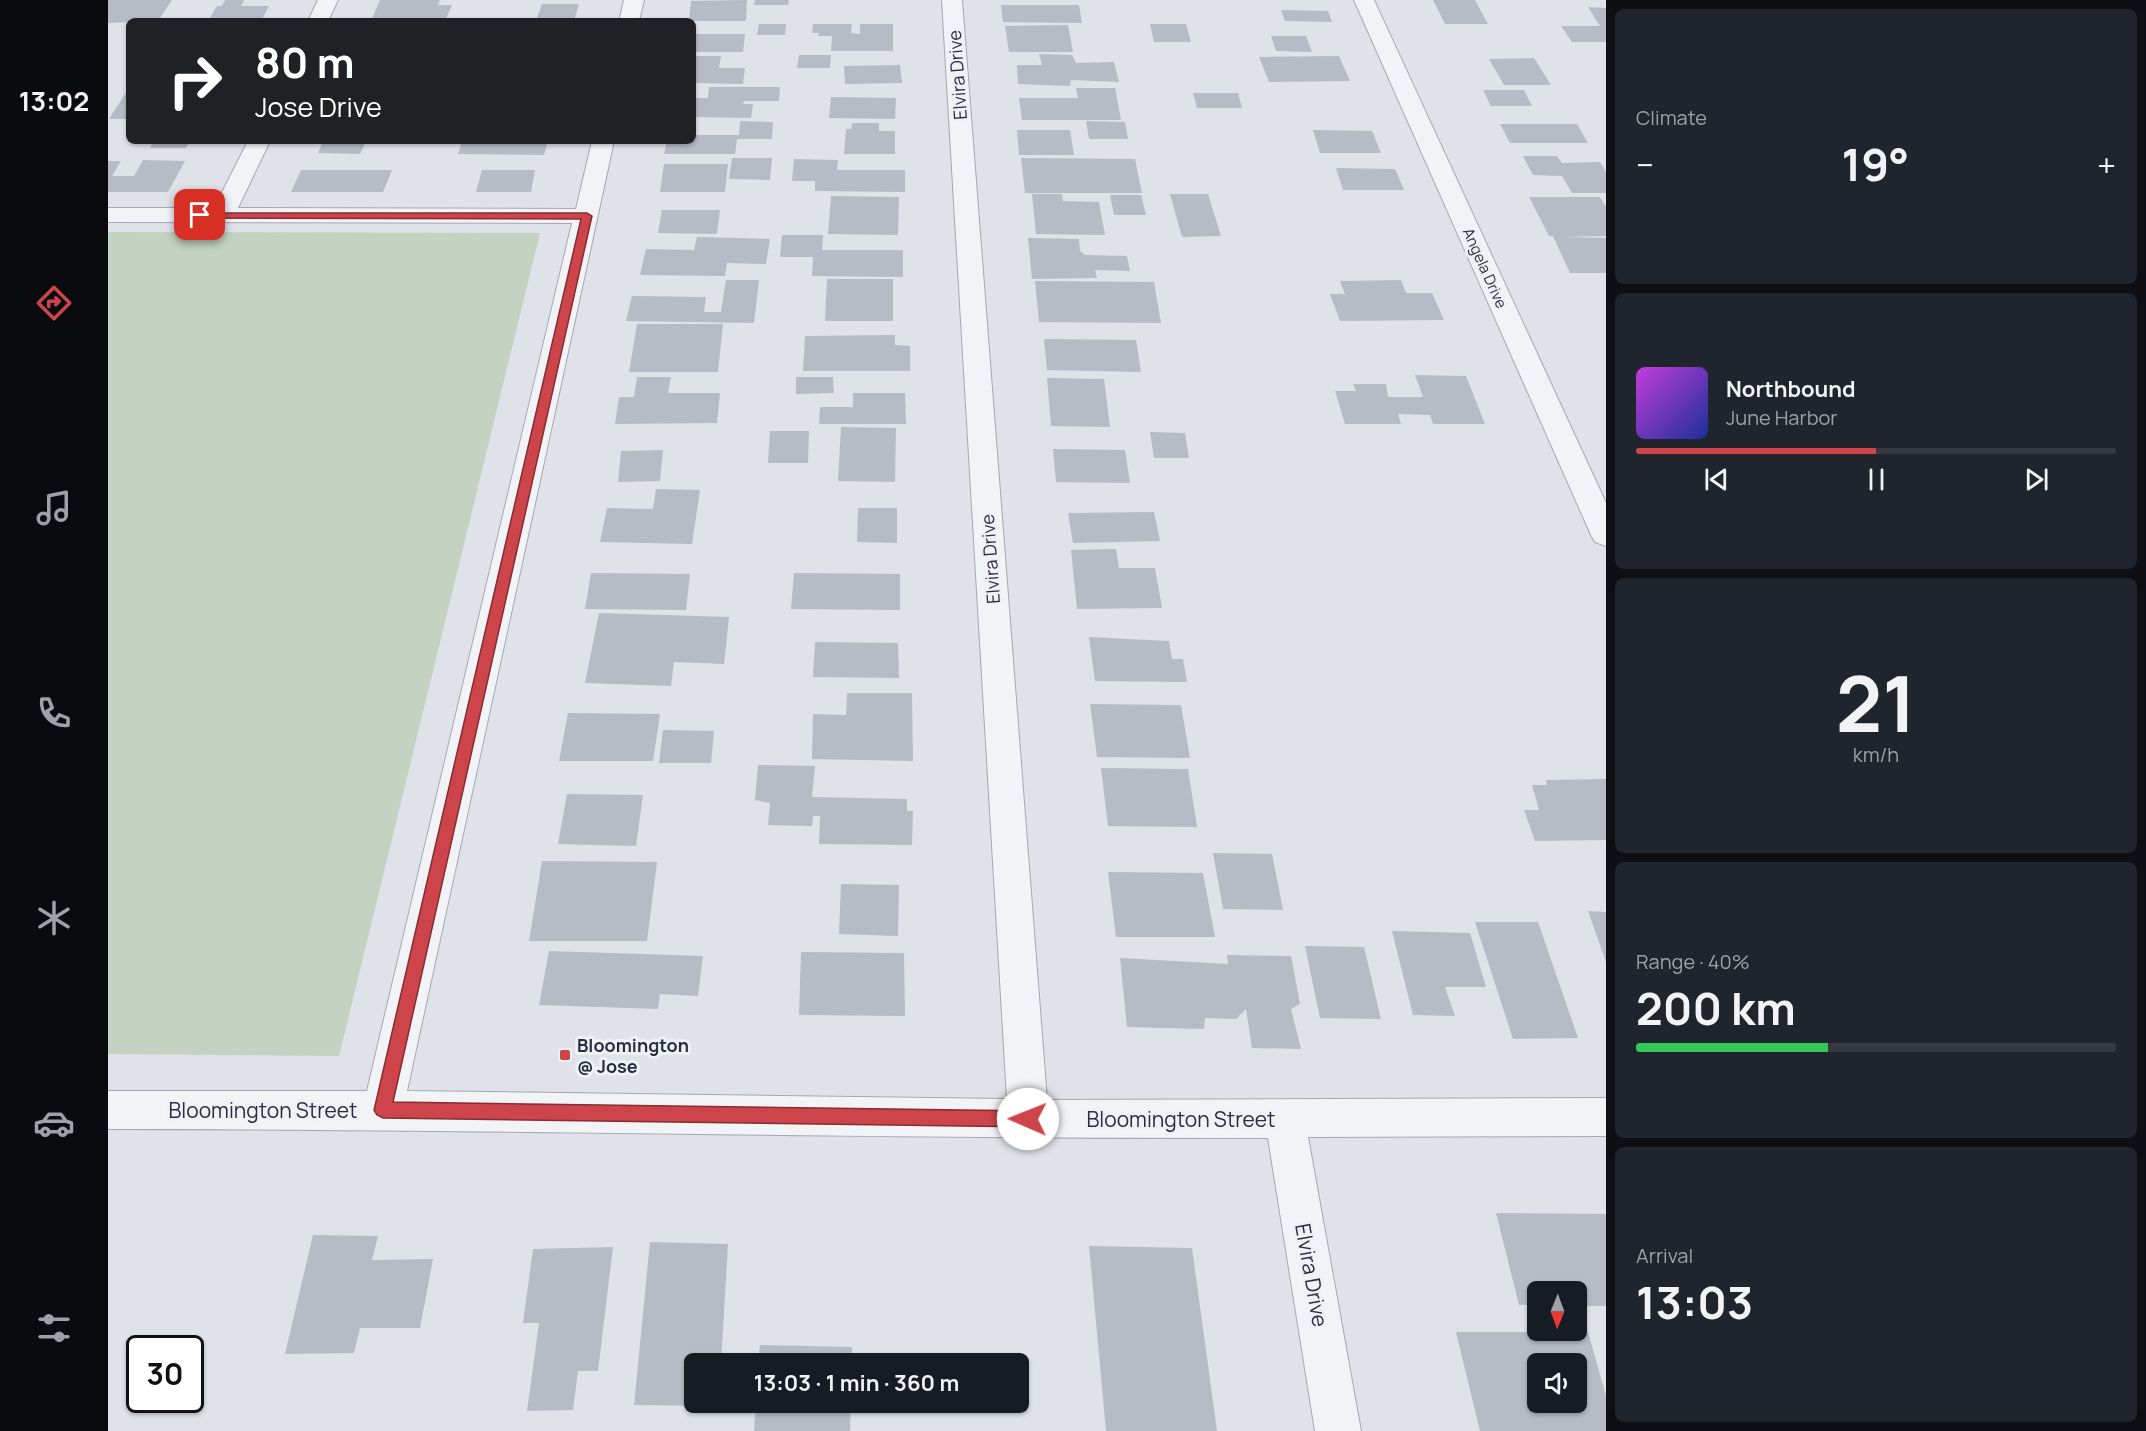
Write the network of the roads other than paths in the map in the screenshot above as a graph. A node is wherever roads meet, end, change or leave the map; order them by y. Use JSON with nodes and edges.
{"nodes":[{"id":1,"x":328,"y":0,"type":"edge"},
{"id":2,"x":634,"y":0,"type":"edge"},
{"id":3,"x":952,"y":0,"type":"edge"},
{"id":4,"x":1364,"y":0,"type":"edge"},
{"id":5,"x":319,"y":18,"type":"edge"},
{"id":6,"x":630,"y":18,"type":"edge"},
{"id":7,"x":258,"y":144,"type":"edge"},
{"id":8,"x":602,"y":144,"type":"edge"},
{"id":9,"x":223,"y":214,"type":"junction"},
{"id":10,"x":108,"y":216,"type":"edge"},
{"id":11,"x":587,"y":216,"type":"junction"},
{"id":12,"x":1606,"y":535,"type":"edge"},
{"id":13,"x":108,"y":1110,"type":"edge"},
{"id":14,"x":383,"y":1110,"type":"junction"},
{"id":15,"x":1606,"y":1117,"type":"edge"},
{"id":16,"x":1028,"y":1119,"type":"junction"},
{"id":17,"x":1285,"y":1119,"type":"junction"},
{"id":18,"x":1338,"y":1431,"type":"edge"}],
"edges":[{"from":1,"to":5,"type":"street"},
{"from":2,"to":6,"type":"street"},
{"from":3,"to":16,"type":"street","name":"Elvira Drive"},
{"from":4,"to":12,"type":"street","name":"Angela Drive"},
{"from":7,"to":9,"type":"street"},
{"from":8,"to":11,"type":"street"},
{"from":9,"to":10,"type":"street"},
{"from":9,"to":11,"type":"street"},
{"from":11,"to":14,"type":"street"},
{"from":13,"to":14,"type":"street","name":"Bloomington Street"},
{"from":14,"to":16,"type":"street","name":"Bloomington Street"},
{"from":15,"to":17,"type":"street","name":"Bloomington Street"},
{"from":16,"to":17,"type":"street","name":"Bloomington Street"},
{"from":17,"to":18,"type":"street","name":"Elvira Drive"}]}
